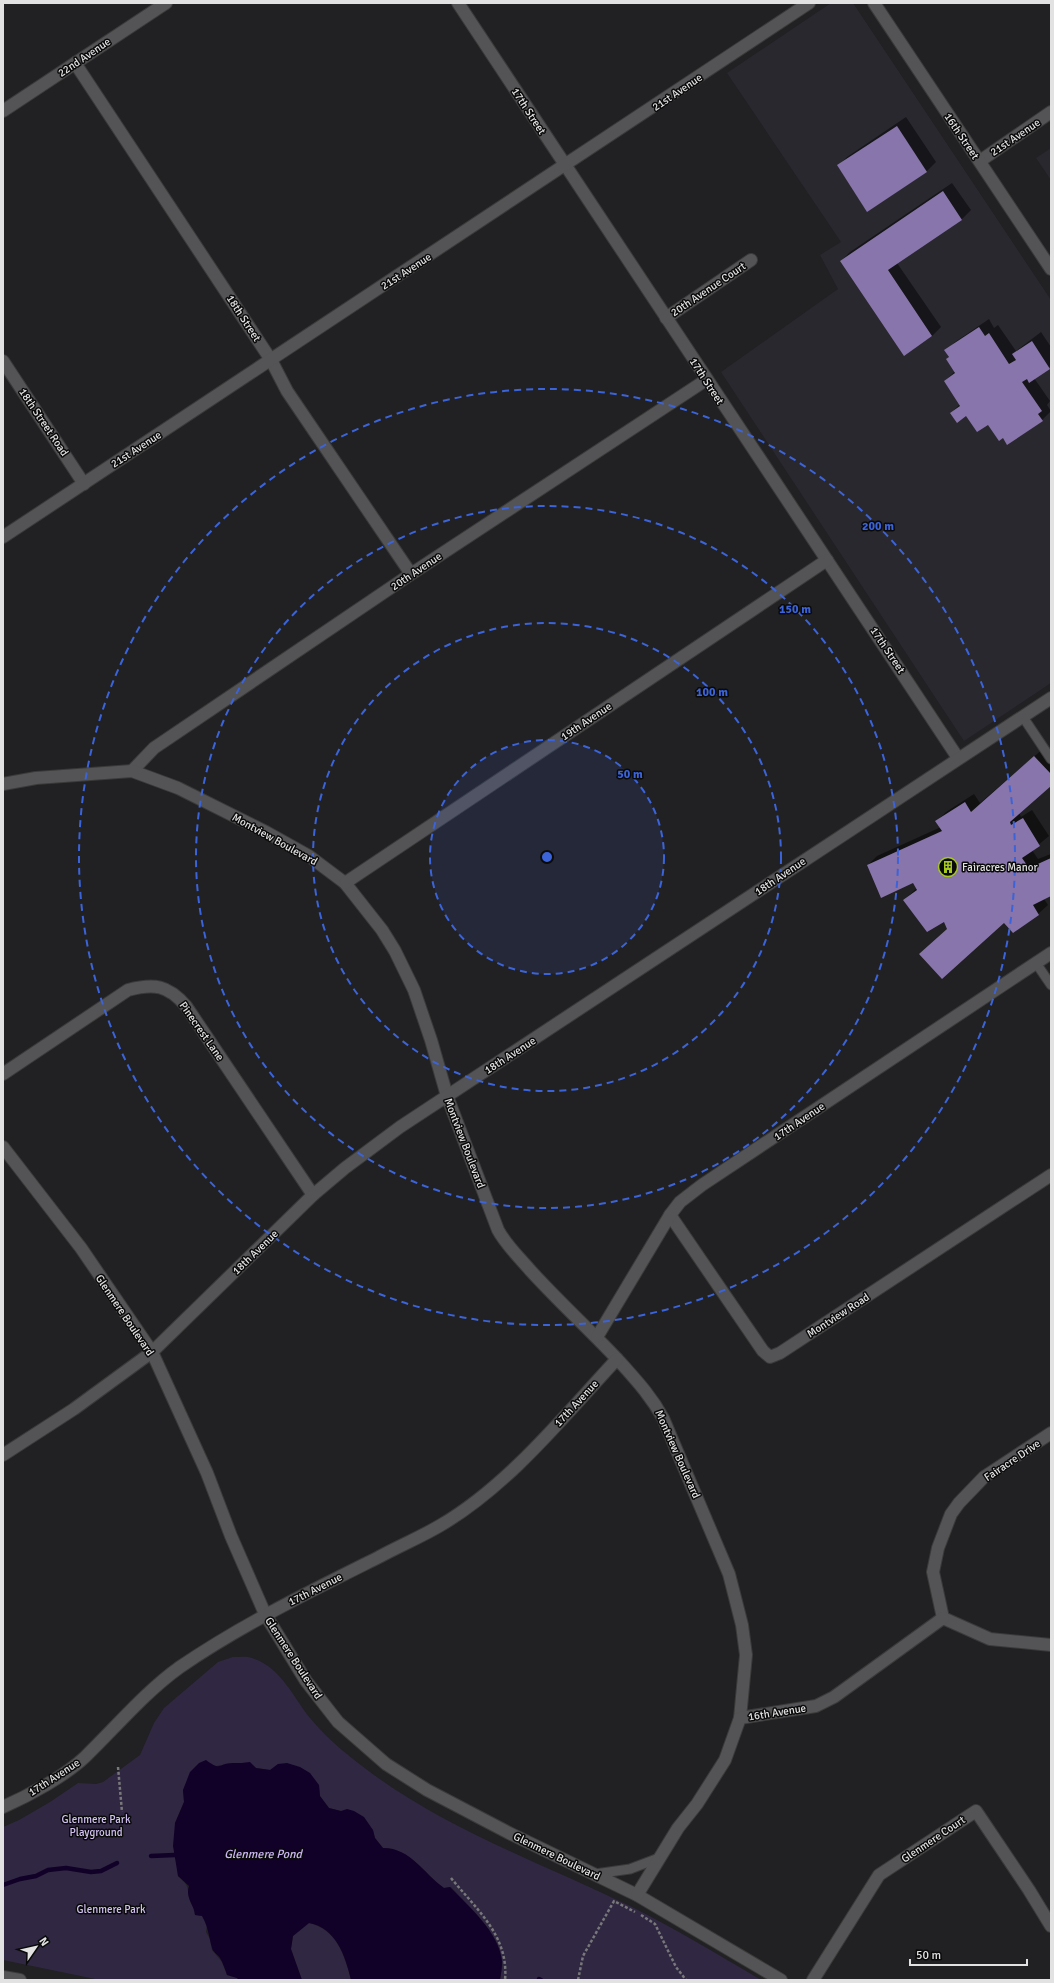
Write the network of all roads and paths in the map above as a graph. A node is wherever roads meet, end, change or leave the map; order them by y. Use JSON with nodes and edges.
{"nodes":[{"id":1,"x":166,"y":3,"type":"edge"},
{"id":2,"x":458,"y":3,"type":"edge"},
{"id":3,"x":809,"y":3,"type":"edge"},
{"id":4,"x":874,"y":3,"type":"edge"},
{"id":5,"x":75,"y":63,"type":"junction"},
{"id":6,"x":3,"y":111,"type":"edge"},
{"id":7,"x":1051,"y":112,"type":"edge"},
{"id":8,"x":980,"y":161,"type":"junction"},
{"id":9,"x":565,"y":166,"type":"junction"},
{"id":10,"x":751,"y":260,"type":"dead end"},
{"id":11,"x":1051,"y":269,"type":"edge"},
{"id":12,"x":666,"y":318,"type":"junction"},
{"id":13,"x":271,"y":360,"type":"junction"},
{"id":14,"x":3,"y":361,"type":"edge"},
{"id":15,"x":706,"y":380,"type":"junction"},
{"id":16,"x":84,"y":484,"type":"junction"},
{"id":17,"x":3,"y":538,"type":"edge"},
{"id":18,"x":827,"y":560,"type":"junction"},
{"id":19,"x":410,"y":574,"type":"junction"},
{"id":20,"x":1051,"y":698,"type":"edge"},
{"id":21,"x":1023,"y":717,"type":"junction"},
{"id":22,"x":958,"y":758,"type":"junction"},
{"id":23,"x":1051,"y":759,"type":"edge"},
{"id":24,"x":132,"y":771,"type":"junction"},
{"id":25,"x":3,"y":784,"type":"edge"},
{"id":26,"x":345,"y":883,"type":"junction"},
{"id":27,"x":1051,"y":953,"type":"edge"},
{"id":28,"x":1036,"y":963,"type":"junction"},
{"id":29,"x":1051,"y":985,"type":"edge"},
{"id":30,"x":3,"y":1074,"type":"edge"},
{"id":31,"x":446,"y":1096,"type":"junction"},
{"id":32,"x":3,"y":1147,"type":"edge"},
{"id":33,"x":1051,"y":1175,"type":"edge"},
{"id":34,"x":313,"y":1195,"type":"junction"},
{"id":35,"x":670,"y":1215,"type":"junction"},
{"id":36,"x":597,"y":1337,"type":"junction"},
{"id":37,"x":152,"y":1352,"type":"junction"},
{"id":38,"x":616,"y":1359,"type":"junction"},
{"id":39,"x":1051,"y":1433,"type":"edge"},
{"id":40,"x":3,"y":1455,"type":"edge"},
{"id":41,"x":265,"y":1614,"type":"junction"},
{"id":42,"x":943,"y":1618,"type":"junction"},
{"id":43,"x":1051,"y":1645,"type":"edge"},
{"id":44,"x":740,"y":1718,"type":"junction"},
{"id":45,"x":118,"y":1767,"type":"dead end"},
{"id":46,"x":3,"y":1808,"type":"edge"},
{"id":47,"x":122,"y":1812,"type":"dead end"},
{"id":48,"x":659,"y":1858,"type":"junction"},
{"id":49,"x":595,"y":1874,"type":"junction"},
{"id":50,"x":450,"y":1878,"type":"dead end"},
{"id":51,"x":637,"y":1895,"type":"junction"},
{"id":52,"x":1051,"y":1926,"type":"edge"},
{"id":53,"x":3,"y":1977,"type":"edge"},
{"id":54,"x":20,"y":1980,"type":"edge"},
{"id":55,"x":505,"y":1980,"type":"edge"},
{"id":56,"x":578,"y":1980,"type":"edge"},
{"id":57,"x":686,"y":1980,"type":"edge"},
{"id":58,"x":781,"y":1980,"type":"edge"},
{"id":59,"x":813,"y":1980,"type":"edge"}],
"edges":[{"from":1,"to":5,"type":"street","name":"22nd Avenue"},
{"from":2,"to":9,"type":"street","name":"17th Street"},
{"from":3,"to":9,"type":"street","name":"21st Avenue"},
{"from":4,"to":8,"type":"street","name":"16th Street"},
{"from":5,"to":6,"type":"street","name":"22nd Avenue"},
{"from":5,"to":13,"type":"street","name":"18th Street"},
{"from":7,"to":8,"type":"street","name":"21st Avenue"},
{"from":8,"to":11,"type":"street","name":"16th Street"},
{"from":9,"to":12,"type":"street","name":"17th Street"},
{"from":9,"to":13,"type":"street","name":"21st Avenue"},
{"from":10,"to":12,"type":"street","name":"20th Avenue Court"},
{"from":12,"to":15,"type":"street","name":"17th Street"},
{"from":13,"to":16,"type":"street","name":"21st Avenue"},
{"from":13,"to":19,"type":"street","name":"18th Street"},
{"from":14,"to":16,"type":"street","name":"18th Street Road"},
{"from":15,"to":18,"type":"street","name":"17th Street"},
{"from":15,"to":19,"type":"street","name":"20th Avenue"},
{"from":16,"to":17,"type":"street","name":"21st Avenue"},
{"from":18,"to":22,"type":"street","name":"17th Street"},
{"from":18,"to":26,"type":"street","name":"19th Avenue"},
{"from":19,"to":24,"type":"street","name":"20th Avenue"},
{"from":20,"to":21,"type":"street","name":"18th Avenue"},
{"from":21,"to":22,"type":"street","name":"18th Avenue"},
{"from":21,"to":23,"type":"lane"},
{"from":22,"to":31,"type":"street","name":"18th Avenue"},
{"from":24,"to":25,"type":"street","name":"Montview Boulevard"},
{"from":24,"to":26,"type":"street","name":"Montview Boulevard"},
{"from":26,"to":31,"type":"street","name":"Montview Boulevard"},
{"from":27,"to":28,"type":"street","name":"17th Avenue"},
{"from":28,"to":29,"type":"lane"},
{"from":28,"to":35,"type":"street","name":"17th Avenue"},
{"from":30,"to":34,"type":"street","name":"Pinecrest Lane"},
{"from":31,"to":34,"type":"street","name":"18th Avenue"},
{"from":31,"to":36,"type":"street","name":"Montview Boulevard"},
{"from":32,"to":37,"type":"street","name":"Glenmere Boulevard"},
{"from":33,"to":35,"type":"street","name":"Montview Road"},
{"from":34,"to":37,"type":"street","name":"18th Avenue"},
{"from":35,"to":36,"type":"street","name":"17th Avenue"},
{"from":36,"to":38,"type":"street","name":"Montview Boulevard"},
{"from":37,"to":40,"type":"street","name":"18th Avenue"},
{"from":37,"to":41,"type":"street","name":"Glenmere Boulevard"},
{"from":38,"to":41,"type":"street","name":"17th Avenue"},
{"from":38,"to":44,"type":"street","name":"Montview Boulevard"},
{"from":39,"to":42,"type":"street","name":"Fairacre Drive"},
{"from":41,"to":46,"type":"street","name":"17th Avenue"},
{"from":41,"to":49,"type":"street","name":"Glenmere Boulevard"},
{"from":42,"to":43,"type":"street"},
{"from":42,"to":44,"type":"street","name":"16th Avenue"},
{"from":44,"to":48,"type":"street","name":"16th Avenue"},
{"from":45,"to":47,"type":"path"},
{"from":48,"to":49,"type":"lane"},
{"from":48,"to":51,"type":"street","name":"16th Avenue"},
{"from":49,"to":51,"type":"street","name":"Glenmere Boulevard"},
{"from":50,"to":55,"type":"path"},
{"from":51,"to":58,"type":"street","name":"Glenmere Boulevard"},
{"from":52,"to":59,"type":"street","name":"Glenmere Court"},
{"from":53,"to":54,"type":"street"},
{"from":56,"to":57,"type":"path"}]}
